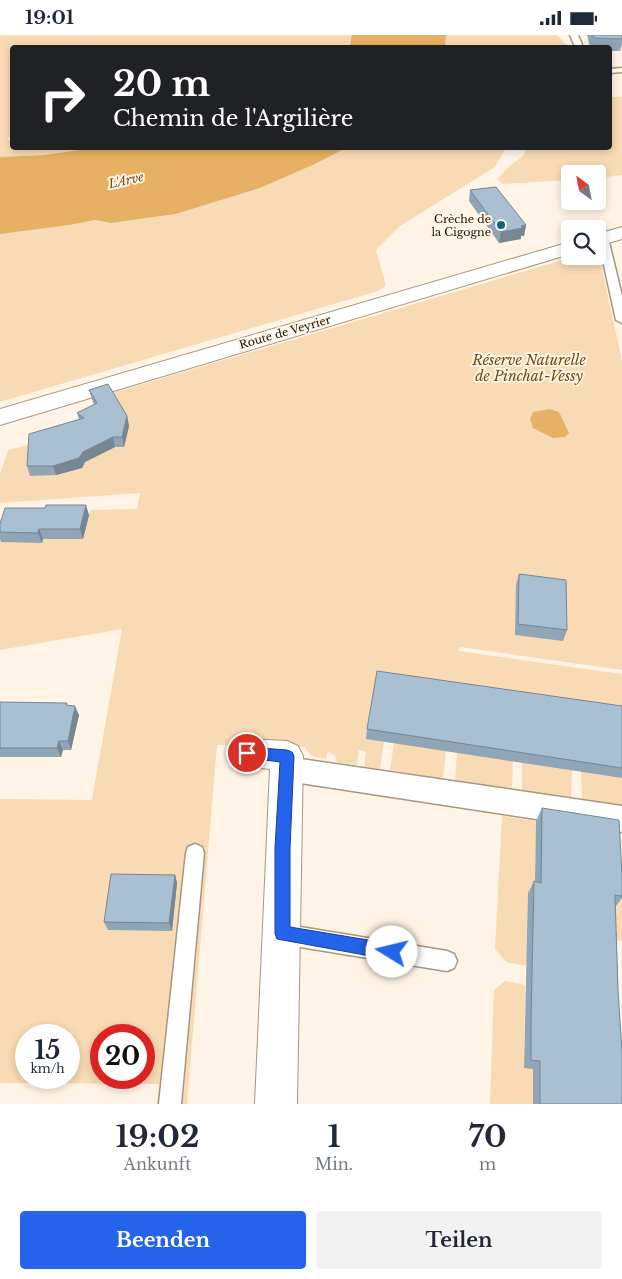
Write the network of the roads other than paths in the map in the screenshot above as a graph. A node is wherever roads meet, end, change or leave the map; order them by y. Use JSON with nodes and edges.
{"nodes":[{"id":1,"x":622,"y":233,"type":"edge"},
{"id":2,"x":606,"y":237,"type":"edge"},
{"id":3,"x":561,"y":251,"type":"edge"},
{"id":4,"x":606,"y":261,"type":"edge"},
{"id":5,"x":622,"y":320,"type":"edge"},
{"id":6,"x":0,"y":417,"type":"edge"},
{"id":7,"x":247,"y":753,"type":"dead end"},
{"id":8,"x":287,"y":769,"type":"junction"},
{"id":9,"x":622,"y":819,"type":"edge"},
{"id":10,"x":195,"y":853,"type":"dead end"},
{"id":11,"x":282,"y":934,"type":"junction"},
{"id":12,"x":447,"y":961,"type":"dead end"},
{"id":13,"x":170,"y":1104,"type":"edge"},
{"id":14,"x":276,"y":1104,"type":"edge"}],
"edges":[{"from":1,"to":2,"type":"main road"},
{"from":3,"to":6,"type":"main road","name":"Route de Veyrier"},
{"from":4,"to":5,"type":"lane"},
{"from":7,"to":8,"type":"main road"},
{"from":8,"to":9,"type":"street"},
{"from":8,"to":11,"type":"main road"},
{"from":10,"to":13,"type":"lane"},
{"from":11,"to":12,"type":"lane"},
{"from":11,"to":14,"type":"main road"}]}
